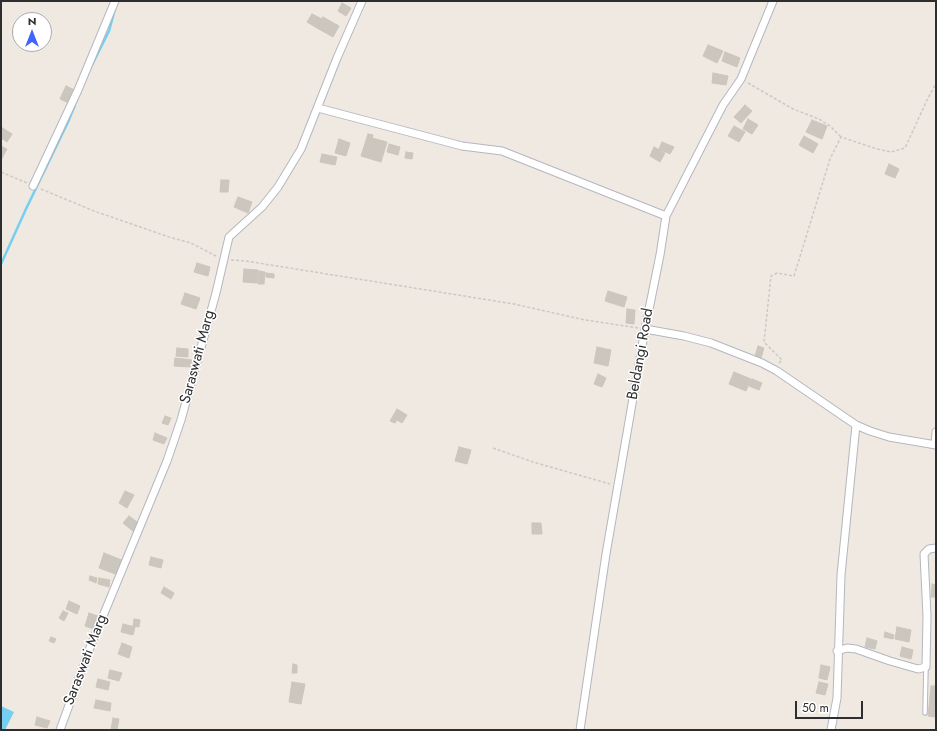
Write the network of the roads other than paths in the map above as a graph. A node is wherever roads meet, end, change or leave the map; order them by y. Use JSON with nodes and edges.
{"nodes":[{"id":1,"x":115,"y":1,"type":"edge"},
{"id":2,"x":362,"y":1,"type":"edge"},
{"id":3,"x":773,"y":1,"type":"edge"},
{"id":4,"x":318,"y":108,"type":"junction"},
{"id":5,"x":33,"y":186,"type":"road end"},
{"id":6,"x":666,"y":216,"type":"junction"},
{"id":7,"x":645,"y":329,"type":"junction"},
{"id":8,"x":856,"y":425,"type":"junction"},
{"id":9,"x":936,"y":432,"type":"edge"},
{"id":10,"x":936,"y":444,"type":"edge"},
{"id":11,"x":936,"y":548,"type":"edge"},
{"id":12,"x":837,"y":651,"type":"junction"},
{"id":13,"x":926,"y":667,"type":"junction"},
{"id":14,"x":925,"y":713,"type":"dead end"},
{"id":15,"x":60,"y":730,"type":"edge"},
{"id":16,"x":580,"y":730,"type":"edge"},
{"id":17,"x":830,"y":730,"type":"edge"}],
"edges":[{"from":1,"to":5,"type":"street"},
{"from":2,"to":4,"type":"street","name":"Saraswati Marg"},
{"from":3,"to":6,"type":"street","name":"Beldangi Road"},
{"from":4,"to":6,"type":"street"},
{"from":4,"to":15,"type":"street","name":"Saraswati Marg"},
{"from":6,"to":7,"type":"street","name":"Beldangi Road"},
{"from":7,"to":8,"type":"street"},
{"from":7,"to":16,"type":"street","name":"Beldangi Road"},
{"from":8,"to":10,"type":"street"},
{"from":8,"to":12,"type":"street"},
{"from":9,"to":10,"type":"street"},
{"from":11,"to":13,"type":"street"},
{"from":12,"to":13,"type":"street"},
{"from":12,"to":17,"type":"street"},
{"from":13,"to":14,"type":"lane"}]}
